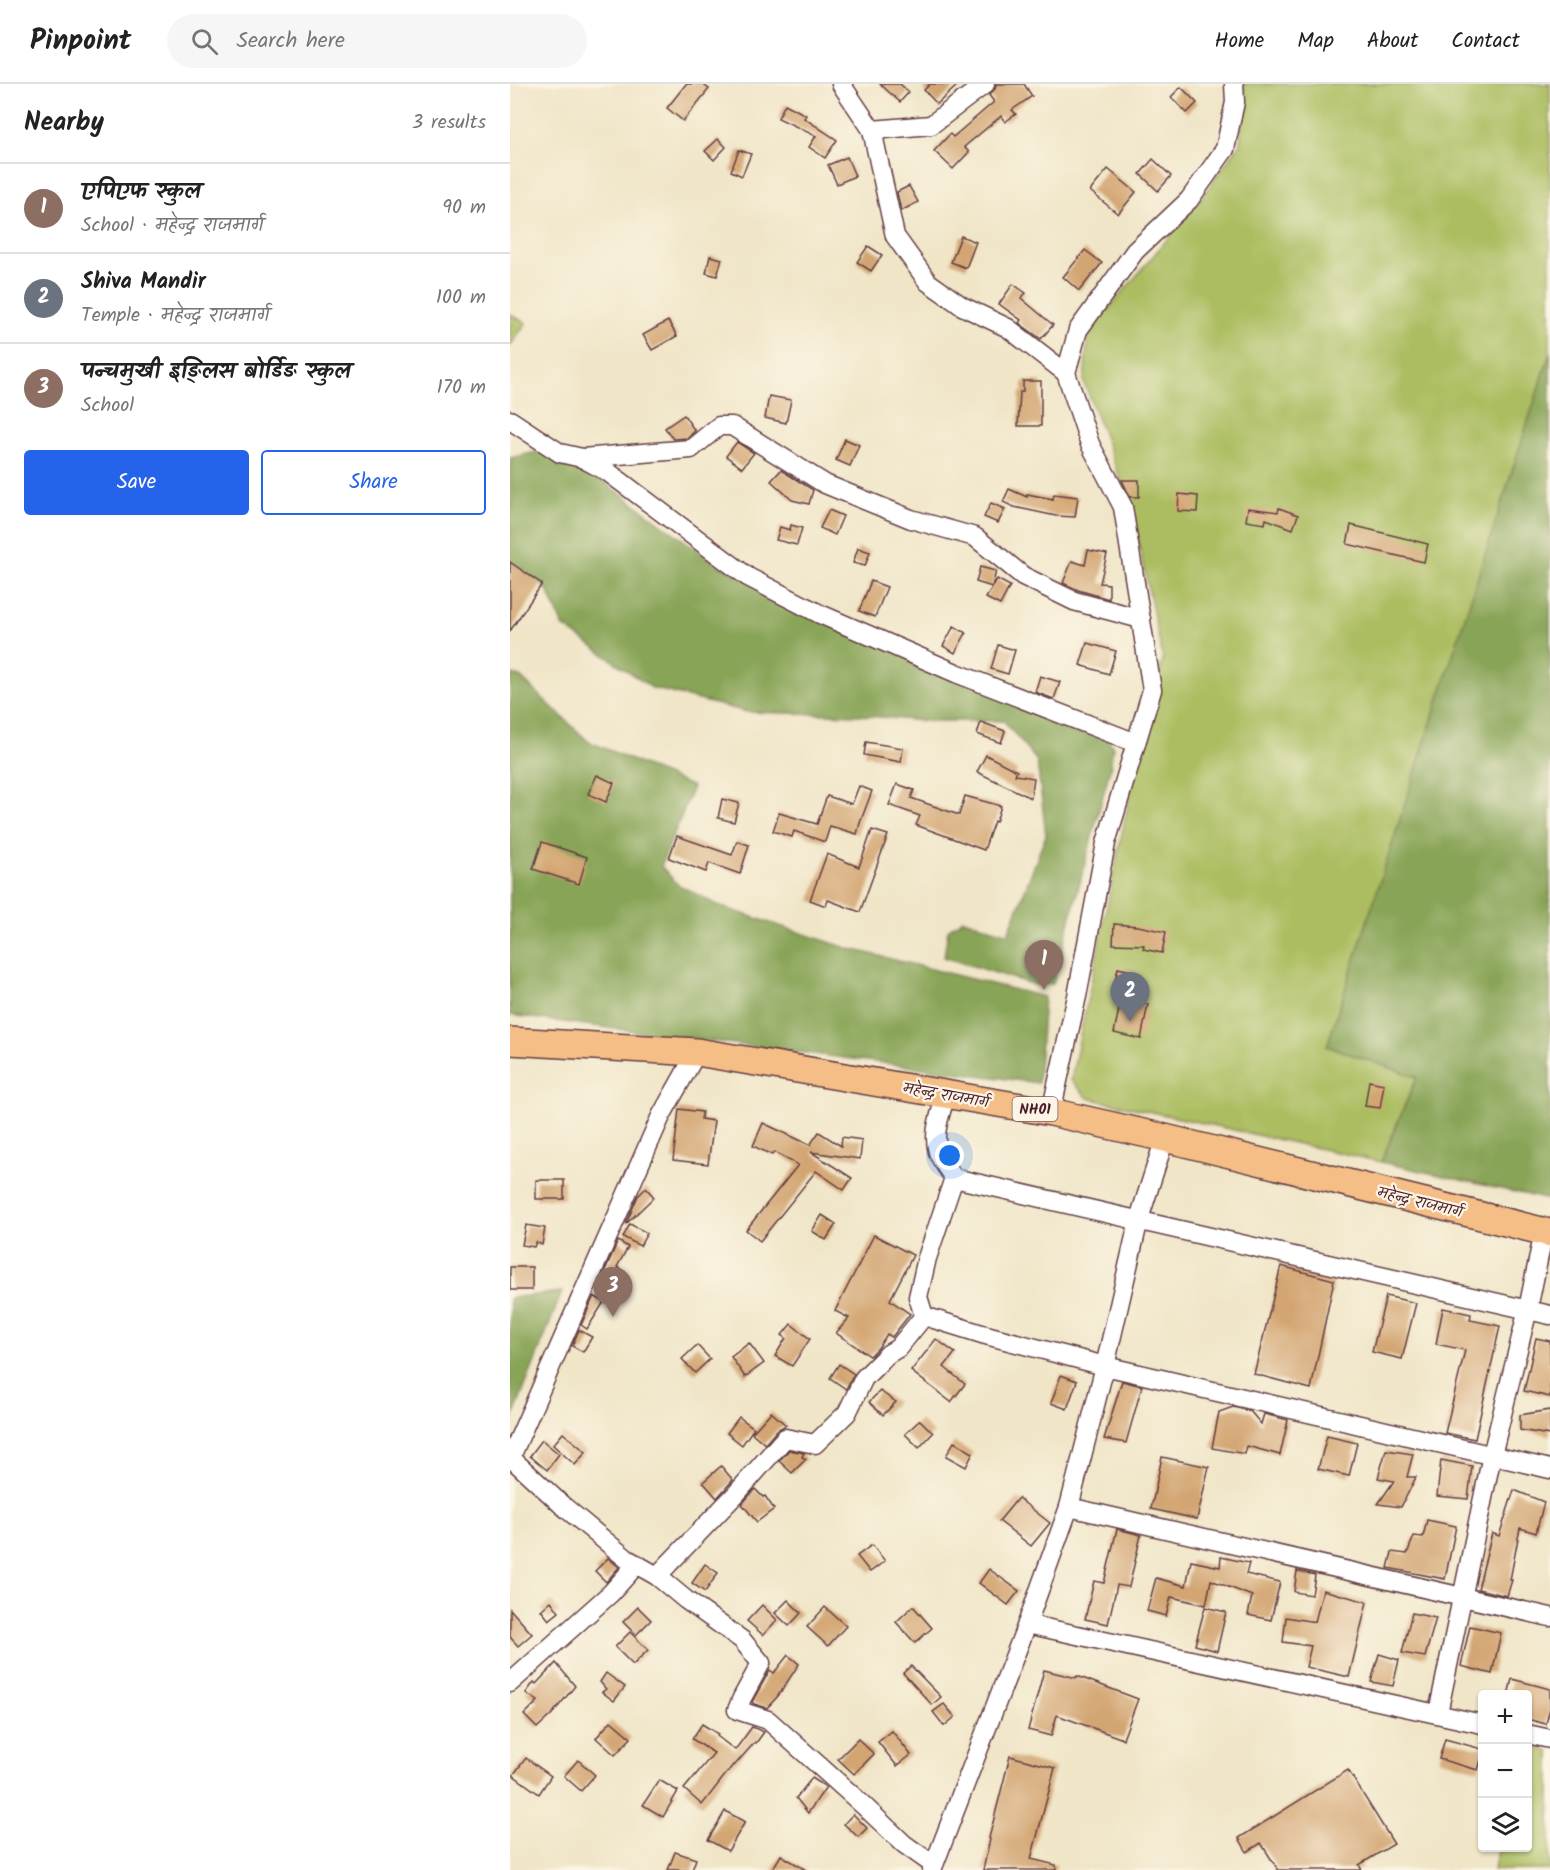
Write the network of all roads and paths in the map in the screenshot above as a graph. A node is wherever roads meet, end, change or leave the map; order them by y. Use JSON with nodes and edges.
{"nodes":[{"id":1,"x":842,"y":84,"type":"edge"},
{"id":2,"x":985,"y":84,"type":"edge"},
{"id":3,"x":1234,"y":84,"type":"edge"},
{"id":4,"x":872,"y":130,"type":"junction"},
{"id":5,"x":1066,"y":373,"type":"junction"},
{"id":6,"x":511,"y":422,"type":"edge"},
{"id":7,"x":582,"y":458,"type":"junction"},
{"id":8,"x":1141,"y":620,"type":"junction"},
{"id":9,"x":1136,"y":743,"type":"junction"},
{"id":10,"x":510,"y":1041,"type":"edge"},
{"id":11,"x":697,"y":1052,"type":"junction"},
{"id":12,"x":946,"y":1094,"type":"junction"},
{"id":13,"x":1051,"y":1112,"type":"junction"},
{"id":14,"x":1165,"y":1138,"type":"junction"},
{"id":15,"x":954,"y":1178,"type":"junction"},
{"id":16,"x":1139,"y":1220,"type":"junction"},
{"id":17,"x":1547,"y":1232,"type":"edge"},
{"id":18,"x":1528,"y":1309,"type":"junction"},
{"id":19,"x":1550,"y":1315,"type":"edge"},
{"id":20,"x":924,"y":1316,"type":"junction"},
{"id":21,"x":1105,"y":1366,"type":"junction"},
{"id":22,"x":1492,"y":1455,"type":"junction"},
{"id":23,"x":510,"y":1458,"type":"edge"},
{"id":24,"x":1550,"y":1469,"type":"edge"},
{"id":25,"x":1069,"y":1507,"type":"junction"},
{"id":26,"x":637,"y":1564,"type":"junction"},
{"id":27,"x":657,"y":1576,"type":"junction"},
{"id":28,"x":1463,"y":1598,"type":"junction"},
{"id":29,"x":1550,"y":1617,"type":"edge"},
{"id":30,"x":1027,"y":1624,"type":"junction"},
{"id":31,"x":510,"y":1683,"type":"edge"},
{"id":32,"x":1438,"y":1713,"type":"junction"},
{"id":33,"x":1478,"y":1723,"type":"edge"},
{"id":34,"x":1532,"y":1735,"type":"edge"},
{"id":35,"x":1550,"y":1740,"type":"edge"},
{"id":36,"x":933,"y":1867,"type":"edge"}],
"edges":[{"from":1,"to":4,"type":"street"},
{"from":2,"to":4,"type":"street"},
{"from":3,"to":5,"type":"street"},
{"from":4,"to":5,"type":"street"},
{"from":5,"to":8,"type":"street"},
{"from":6,"to":7,"type":"street"},
{"from":7,"to":8,"type":"street"},
{"from":7,"to":9,"type":"street"},
{"from":8,"to":9,"type":"street"},
{"from":9,"to":13,"type":"street"},
{"from":10,"to":11,"type":"highway","name":"महेन्द्र राजमार्ग","number":"NH01"},
{"from":11,"to":12,"type":"highway","name":"महेन्द्र राजमार्ग","number":"NH01"},
{"from":11,"to":23,"type":"street"},
{"from":12,"to":13,"type":"highway","name":"महेन्द्र राजमार्ग","number":"NH01"},
{"from":12,"to":15,"type":"street"},
{"from":13,"to":14,"type":"highway","name":"महेन्द्र राजमार्ग","number":"NH01"},
{"from":14,"to":16,"type":"street"},
{"from":14,"to":17,"type":"highway","name":"महेन्द्र राजमार्ग","number":"NH01"},
{"from":15,"to":16,"type":"street"},
{"from":15,"to":20,"type":"street"},
{"from":16,"to":18,"type":"street"},
{"from":16,"to":21,"type":"street"},
{"from":17,"to":18,"type":"street"},
{"from":18,"to":19,"type":"street"},
{"from":18,"to":22,"type":"street"},
{"from":20,"to":21,"type":"street"},
{"from":20,"to":27,"type":"street"},
{"from":21,"to":22,"type":"street"},
{"from":21,"to":25,"type":"street"},
{"from":22,"to":24,"type":"street"},
{"from":22,"to":28,"type":"street"},
{"from":23,"to":26,"type":"street"},
{"from":25,"to":28,"type":"street"},
{"from":25,"to":30,"type":"street"},
{"from":26,"to":27,"type":"street"},
{"from":26,"to":31,"type":"street"},
{"from":27,"to":36,"type":"street"},
{"from":28,"to":29,"type":"street"},
{"from":28,"to":32,"type":"street"},
{"from":30,"to":32,"type":"street"},
{"from":30,"to":36,"type":"street"},
{"from":32,"to":33,"type":"street"},
{"from":34,"to":35,"type":"street"}]}
